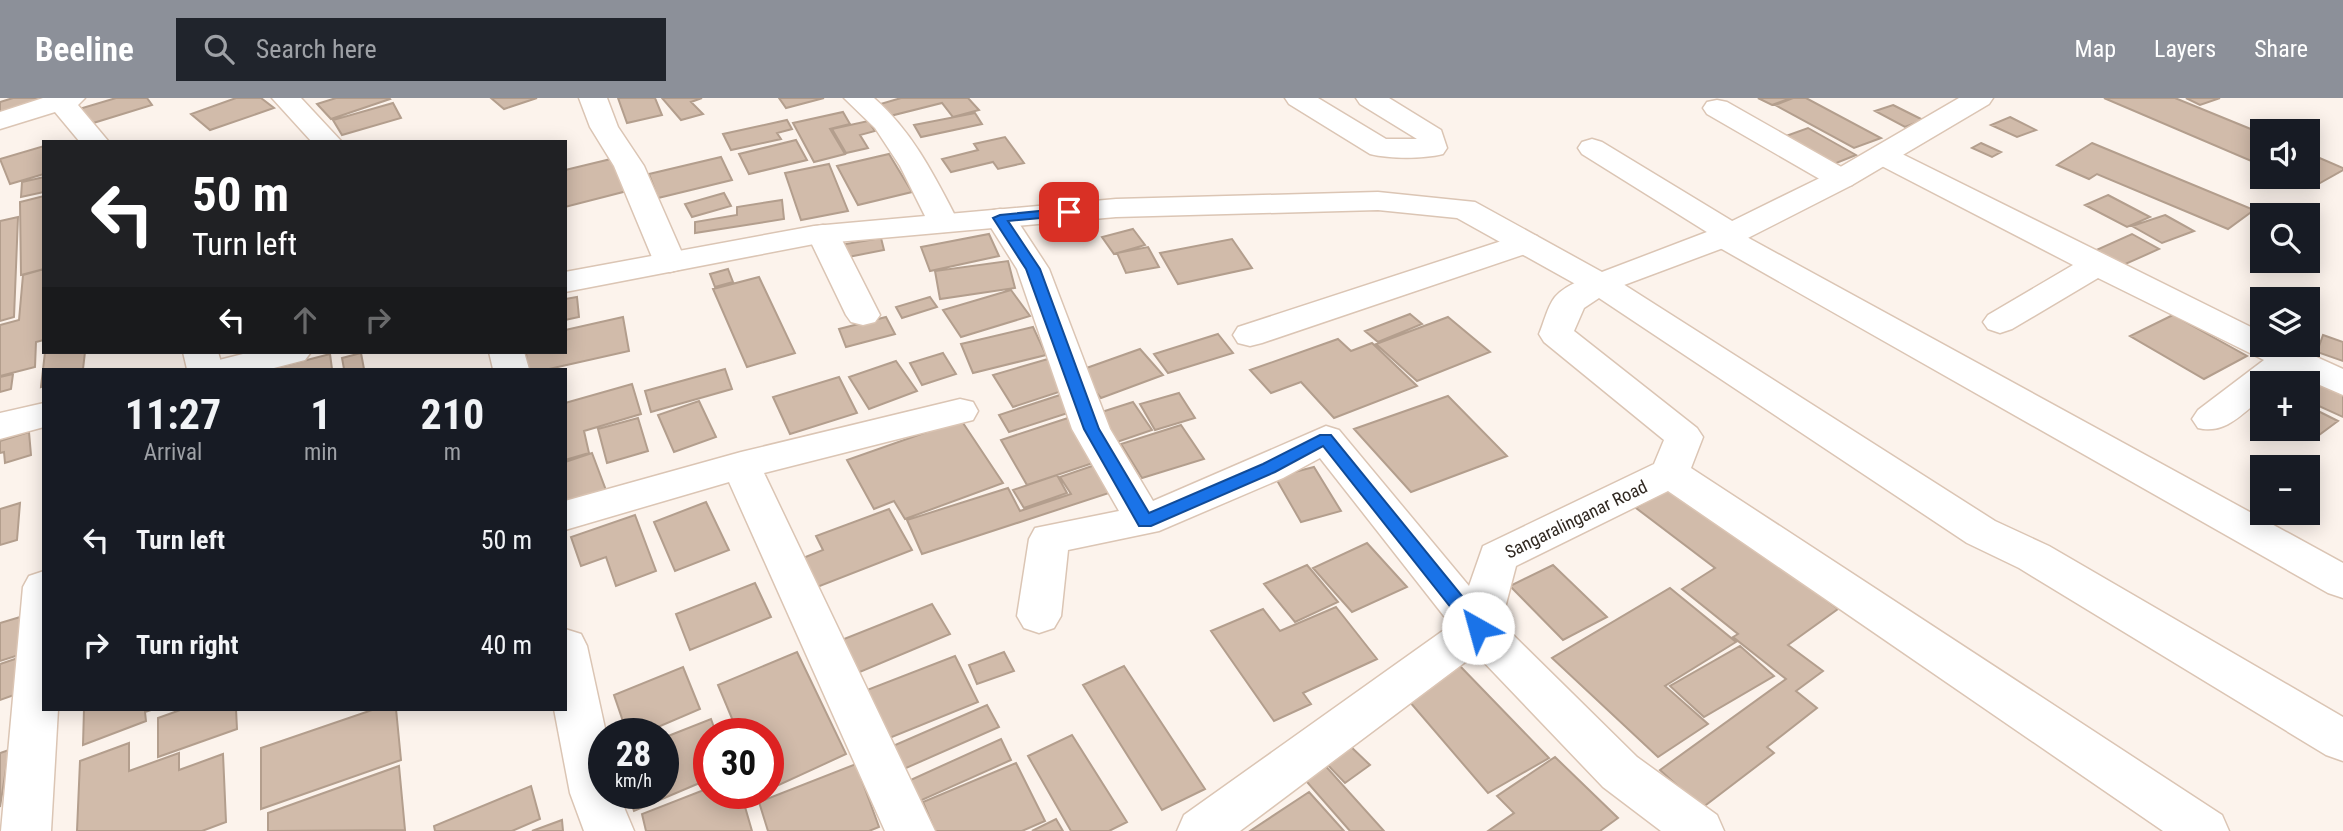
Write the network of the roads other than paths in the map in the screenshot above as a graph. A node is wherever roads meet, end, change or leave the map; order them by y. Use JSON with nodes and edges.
{"nodes":[{"id":1,"x":286,"y":98,"type":"edge"},
{"id":2,"x":593,"y":98,"type":"edge"},
{"id":3,"x":858,"y":98,"type":"edge"},
{"id":4,"x":1299,"y":98,"type":"edge"},
{"id":5,"x":1370,"y":98,"type":"edge"},
{"id":6,"x":63,"y":99,"type":"edge"},
{"id":7,"x":1958,"y":101,"type":"edge"},
{"id":8,"x":1717,"y":108,"type":"dead end"},
{"id":9,"x":0,"y":121,"type":"edge"},
{"id":10,"x":94,"y":140,"type":"edge"},
{"id":11,"x":326,"y":140,"type":"edge"},
{"id":12,"x":1592,"y":148,"type":"dead end"},
{"id":13,"x":1882,"y":155,"type":"junction"},
{"id":14,"x":1841,"y":179,"type":"junction"},
{"id":15,"x":1000,"y":218,"type":"junction"},
{"id":16,"x":943,"y":223,"type":"junction"},
{"id":17,"x":823,"y":234,"type":"junction"},
{"id":18,"x":1727,"y":235,"type":"junction"},
{"id":19,"x":1526,"y":243,"type":"junction"},
{"id":20,"x":670,"y":262,"type":"junction"},
{"id":21,"x":2097,"y":265,"type":"junction"},
{"id":22,"x":567,"y":282,"type":"edge"},
{"id":23,"x":1600,"y":284,"type":"junction"},
{"id":24,"x":863,"y":315,"type":"dead end"},
{"id":25,"x":2000,"y":322,"type":"dead end"},
{"id":26,"x":1250,"y":335,"type":"dead end"},
{"id":27,"x":285,"y":354,"type":"edge"},
{"id":28,"x":2288,"y":358,"type":"junction"},
{"id":29,"x":233,"y":368,"type":"edge"},
{"id":30,"x":2343,"y":383,"type":"edge"},
{"id":31,"x":960,"y":411,"type":"dead end"},
{"id":32,"x":42,"y":416,"type":"edge"},
{"id":33,"x":2211,"y":419,"type":"dead end"},
{"id":34,"x":0,"y":426,"type":"edge"},
{"id":35,"x":741,"y":465,"type":"junction"},
{"id":36,"x":1670,"y":473,"type":"junction"},
{"id":37,"x":567,"y":515,"type":"edge"},
{"id":38,"x":1145,"y":522,"type":"junction"},
{"id":39,"x":2343,"y":582,"type":"edge"},
{"id":40,"x":42,"y":614,"type":"edge"},
{"id":41,"x":1039,"y":616,"type":"dead end"},
{"id":42,"x":1478,"y":628,"type":"junction"},
{"id":43,"x":567,"y":656,"type":"edge"},
{"id":44,"x":2343,"y":741,"type":"edge"},
{"id":45,"x":26,"y":831,"type":"edge"},
{"id":46,"x":609,"y":831,"type":"edge"},
{"id":47,"x":910,"y":831,"type":"edge"},
{"id":48,"x":1202,"y":831,"type":"edge"},
{"id":49,"x":1699,"y":831,"type":"edge"},
{"id":50,"x":2204,"y":831,"type":"edge"}],
"edges":[{"from":1,"to":11,"type":"street"},
{"from":2,"to":20,"type":"street"},
{"from":3,"to":16,"type":"street"},
{"from":4,"to":5,"type":"street"},
{"from":6,"to":9,"type":"street"},
{"from":6,"to":10,"type":"street"},
{"from":7,"to":13,"type":"street"},
{"from":8,"to":14,"type":"street"},
{"from":12,"to":18,"type":"street"},
{"from":13,"to":14,"type":"street"},
{"from":13,"to":21,"type":"street"},
{"from":14,"to":18,"type":"street"},
{"from":15,"to":16,"type":"street"},
{"from":15,"to":19,"type":"street"},
{"from":15,"to":38,"type":"street"},
{"from":16,"to":17,"type":"street"},
{"from":17,"to":20,"type":"street"},
{"from":17,"to":24,"type":"street"},
{"from":18,"to":23,"type":"street"},
{"from":18,"to":39,"type":"street"},
{"from":19,"to":23,"type":"street"},
{"from":19,"to":26,"type":"street"},
{"from":20,"to":22,"type":"street"},
{"from":21,"to":25,"type":"street"},
{"from":21,"to":28,"type":"street"},
{"from":23,"to":36,"type":"street"},
{"from":23,"to":44,"type":"street"},
{"from":27,"to":29,"type":"street"},
{"from":28,"to":30,"type":"street"},
{"from":28,"to":33,"type":"street"},
{"from":31,"to":35,"type":"street"},
{"from":32,"to":34,"type":"street"},
{"from":35,"to":37,"type":"street"},
{"from":35,"to":47,"type":"street"},
{"from":36,"to":42,"type":"street","name":"Sangaralinganar Road"},
{"from":36,"to":50,"type":"street"},
{"from":38,"to":41,"type":"street"},
{"from":38,"to":42,"type":"street"},
{"from":40,"to":45,"type":"street"},
{"from":42,"to":48,"type":"street"},
{"from":42,"to":49,"type":"street"},
{"from":43,"to":46,"type":"street"}]}
